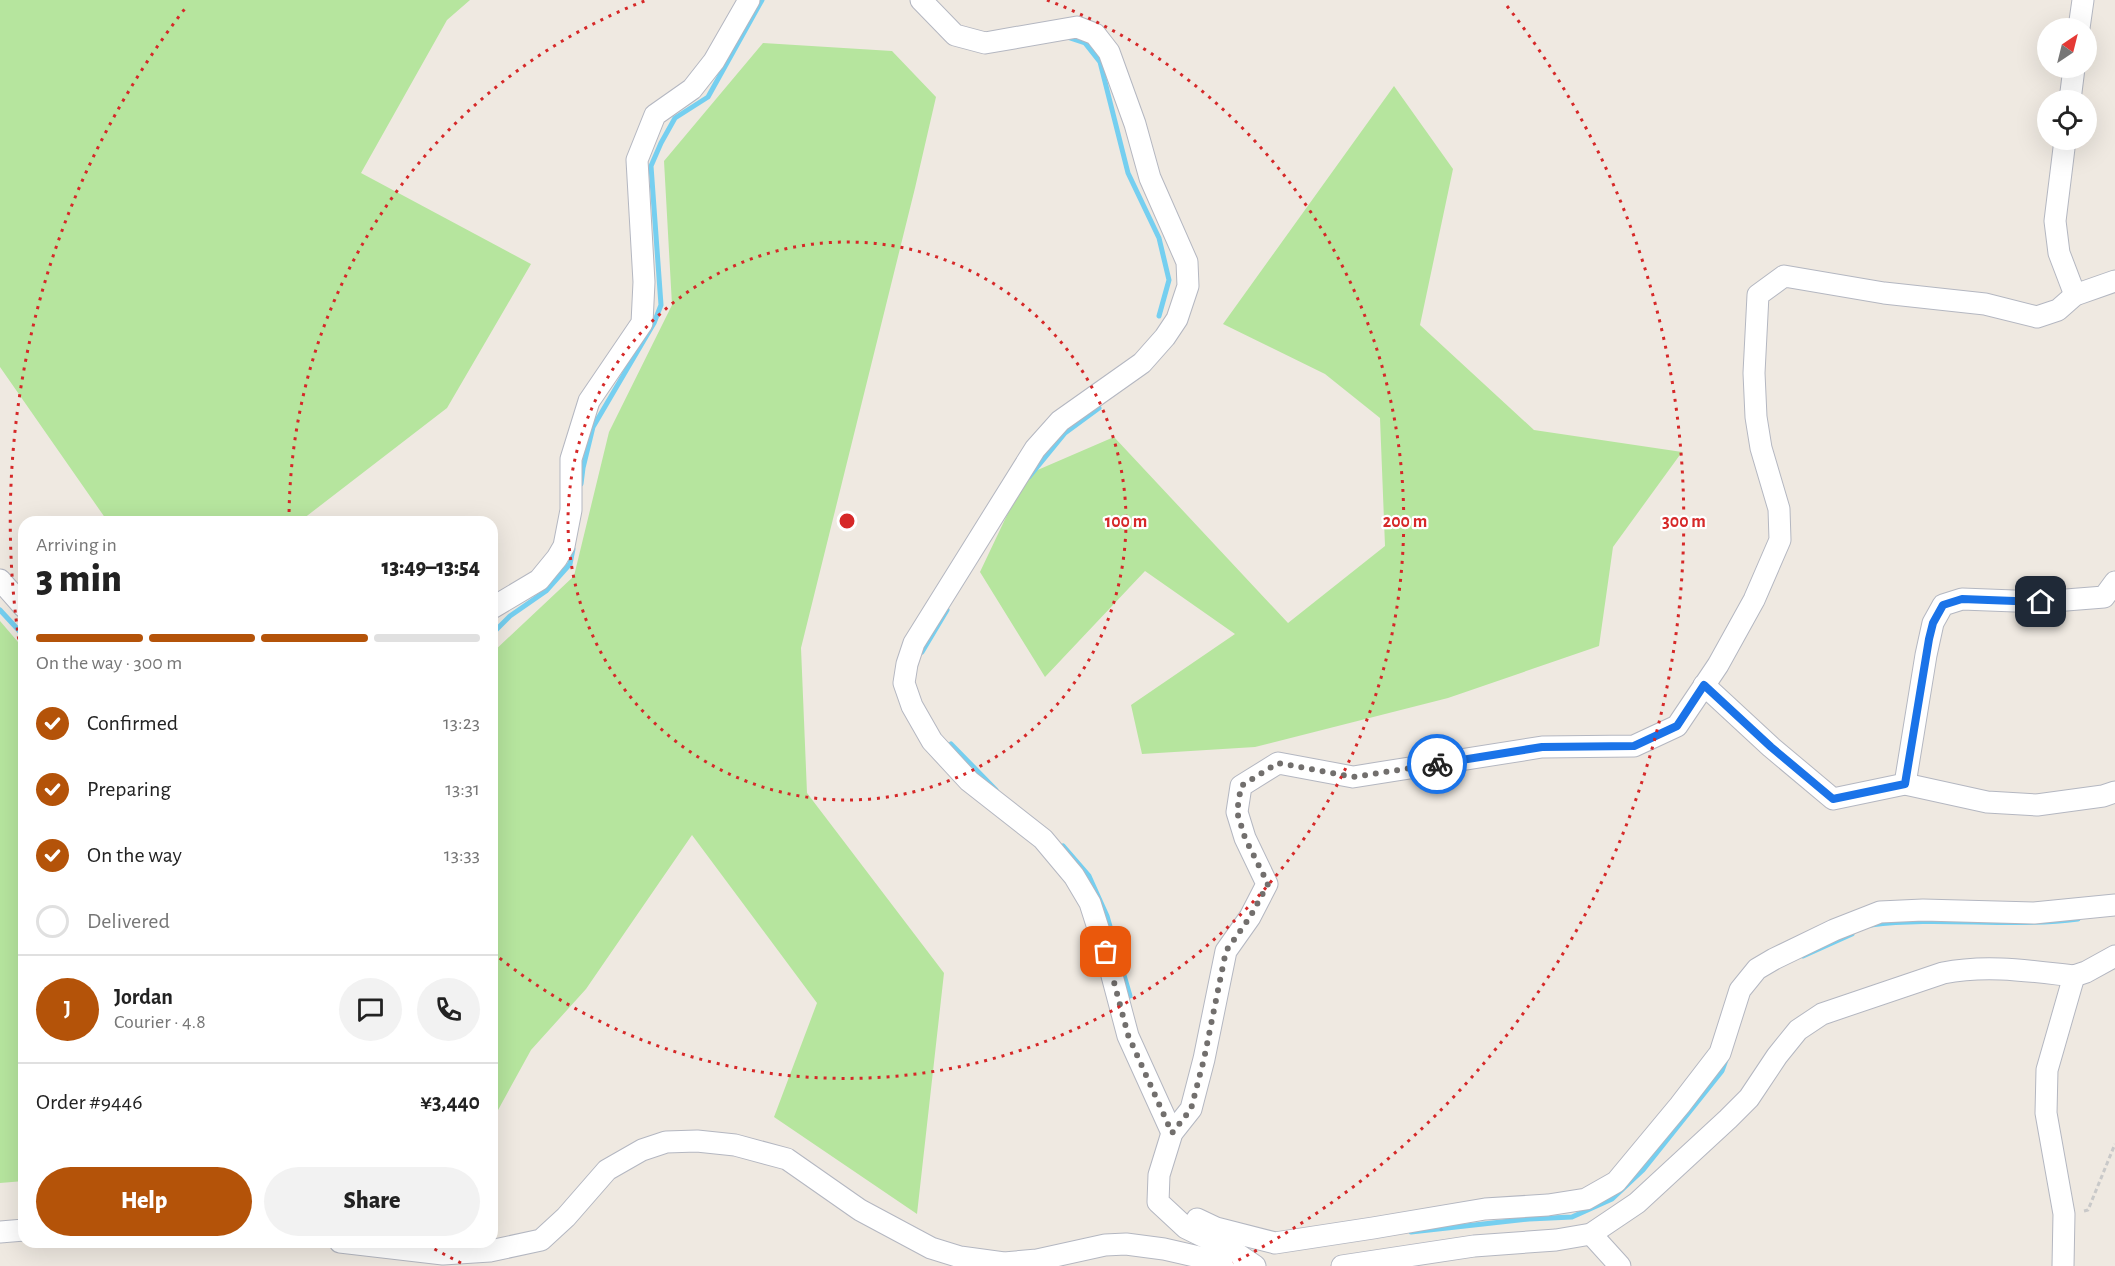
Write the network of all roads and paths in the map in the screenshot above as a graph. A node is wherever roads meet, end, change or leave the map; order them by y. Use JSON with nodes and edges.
{"nodes":[{"id":1,"x":749,"y":0,"type":"edge"},
{"id":2,"x":921,"y":0,"type":"edge"},
{"id":3,"x":2083,"y":0,"type":"edge"},
{"id":4,"x":2080,"y":18,"type":"edge"},
{"id":5,"x":2064,"y":150,"type":"edge"},
{"id":6,"x":2115,"y":281,"type":"edge"},
{"id":7,"x":2075,"y":295,"type":"junction"},
{"id":8,"x":0,"y":580,"type":"edge"},
{"id":9,"x":2115,"y":582,"type":"edge"},
{"id":10,"x":18,"y":600,"type":"edge"},
{"id":11,"x":498,"y":604,"type":"edge"},
{"id":12,"x":1704,"y":685,"type":"junction"},
{"id":13,"x":1905,"y":784,"type":"junction"},
{"id":14,"x":2115,"y":792,"type":"edge"},
{"id":15,"x":2115,"y":904,"type":"edge"},
{"id":16,"x":2115,"y":956,"type":"edge"},
{"id":17,"x":2074,"y":976,"type":"junction"},
{"id":18,"x":1172,"y":1133,"type":"junction"},
{"id":19,"x":2115,"y":1144,"type":"edge"},
{"id":20,"x":1158,"y":1202,"type":"junction"},
{"id":21,"x":2064,"y":1214,"type":"junction"},
{"id":22,"x":18,"y":1230,"type":"edge"},
{"id":23,"x":0,"y":1232,"type":"edge"},
{"id":24,"x":1591,"y":1234,"type":"junction"},
{"id":25,"x":917,"y":1240,"type":"junction"},
{"id":26,"x":391,"y":1248,"type":"edge"},
{"id":27,"x":936,"y":1266,"type":"edge"},
{"id":28,"x":1238,"y":1266,"type":"edge"},
{"id":29,"x":1255,"y":1266,"type":"edge"},
{"id":30,"x":1342,"y":1266,"type":"edge"},
{"id":31,"x":1620,"y":1266,"type":"edge"},
{"id":32,"x":2063,"y":1266,"type":"edge"}],
"edges":[{"from":1,"to":11,"type":"street"},
{"from":2,"to":18,"type":"street"},
{"from":3,"to":4,"type":"street"},
{"from":5,"to":7,"type":"street"},
{"from":6,"to":7,"type":"street"},
{"from":7,"to":12,"type":"street"},
{"from":8,"to":10,"type":"street"},
{"from":9,"to":13,"type":"street"},
{"from":12,"to":13,"type":"street"},
{"from":12,"to":18,"type":"street"},
{"from":13,"to":14,"type":"street"},
{"from":15,"to":20,"type":"street"},
{"from":16,"to":17,"type":"street"},
{"from":17,"to":21,"type":"street"},
{"from":17,"to":24,"type":"street"},
{"from":18,"to":20,"type":"street"},
{"from":19,"to":21,"type":"path"},
{"from":20,"to":29,"type":"street"},
{"from":21,"to":32,"type":"street"},
{"from":22,"to":23,"type":"street"},
{"from":24,"to":30,"type":"street"},
{"from":24,"to":31,"type":"street"},
{"from":25,"to":26,"type":"street"},
{"from":25,"to":27,"type":"street"},
{"from":25,"to":28,"type":"street"}]}
